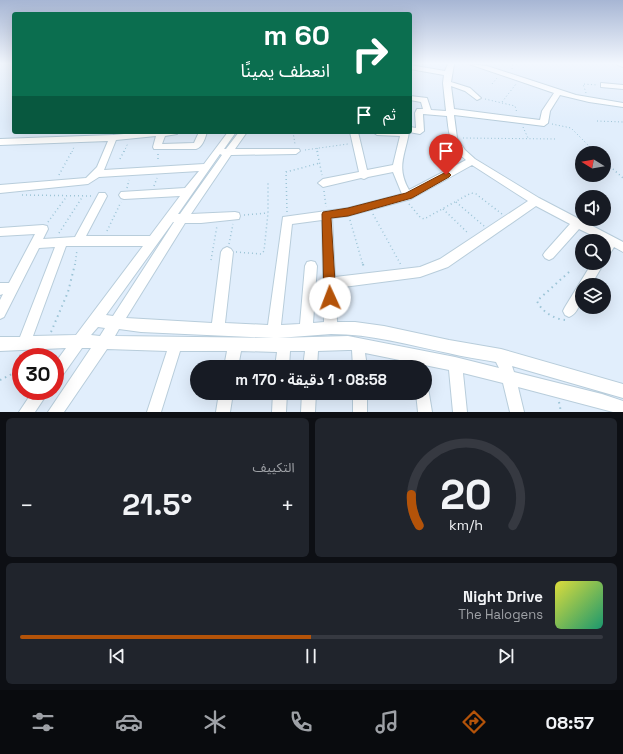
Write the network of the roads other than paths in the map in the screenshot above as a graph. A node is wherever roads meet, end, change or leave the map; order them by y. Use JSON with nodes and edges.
{"nodes":[{"id":1,"x":447,"y":83,"type":"joint"},
{"id":2,"x":534,"y":83,"type":"edge"},
{"id":3,"x":604,"y":85,"type":"road end"},
{"id":4,"x":623,"y":87,"type":"edge"},
{"id":5,"x":558,"y":92,"type":"junction"},
{"id":6,"x":412,"y":98,"type":"edge"},
{"id":7,"x":477,"y":98,"type":"road end"},
{"id":8,"x":623,"y":105,"type":"edge"},
{"id":9,"x":427,"y":111,"type":"junction"},
{"id":10,"x":451,"y":113,"type":"junction"},
{"id":11,"x":412,"y":132,"type":"edge"},
{"id":12,"x":132,"y":134,"type":"edge"},
{"id":13,"x":161,"y":134,"type":"edge"},
{"id":14,"x":202,"y":134,"type":"edge"},
{"id":15,"x":231,"y":134,"type":"edge"},
{"id":16,"x":241,"y":134,"type":"edge"},
{"id":17,"x":354,"y":134,"type":"edge"},
{"id":18,"x":406,"y":134,"type":"edge"},
{"id":19,"x":113,"y":138,"type":"junction"},
{"id":20,"x":0,"y":142,"type":"edge"},
{"id":21,"x":296,"y":151,"type":"road end"},
{"id":22,"x":223,"y":152,"type":"junction"},
{"id":23,"x":472,"y":162,"type":"junction"},
{"id":24,"x":206,"y":167,"type":"junction"},
{"id":25,"x":396,"y":168,"type":"junction"},
{"id":26,"x":97,"y":174,"type":"junction"},
{"id":27,"x":364,"y":176,"type":"junction"},
{"id":28,"x":324,"y":183,"type":"dead end"},
{"id":29,"x":0,"y":189,"type":"edge"},
{"id":30,"x":188,"y":192,"type":"junction"},
{"id":31,"x":124,"y":195,"type":"road end"},
{"id":32,"x":102,"y":196,"type":"dead end"},
{"id":33,"x":406,"y":197,"type":"junction"},
{"id":34,"x":536,"y":201,"type":"junction"},
{"id":35,"x":327,"y":214,"type":"junction"},
{"id":36,"x":235,"y":216,"type":"road end"},
{"id":37,"x":170,"y":218,"type":"junction"},
{"id":38,"x":182,"y":219,"type":"junction"},
{"id":39,"x":575,"y":222,"type":"edge"},
{"id":40,"x":576,"y":226,"type":"edge"},
{"id":41,"x":582,"y":226,"type":"edge"},
{"id":42,"x":0,"y":232,"type":"edge"},
{"id":43,"x":596,"y":234,"type":"edge"},
{"id":44,"x":78,"y":241,"type":"junction"},
{"id":45,"x":153,"y":241,"type":"junction"},
{"id":46,"x":611,"y":242,"type":"edge"},
{"id":47,"x":57,"y":243,"type":"junction"},
{"id":48,"x":34,"y":244,"type":"junction"},
{"id":49,"x":623,"y":247,"type":"edge"},
{"id":50,"x":227,"y":252,"type":"road end"},
{"id":51,"x":549,"y":255,"type":"dead end"},
{"id":52,"x":311,"y":266,"type":"dead end"},
{"id":53,"x":329,"y":284,"type":"junction"},
{"id":54,"x":12,"y":288,"type":"junction"},
{"id":55,"x":0,"y":289,"type":"edge"},
{"id":56,"x":575,"y":301,"type":"edge"},
{"id":57,"x":569,"y":311,"type":"road end"},
{"id":58,"x":0,"y":313,"type":"edge"},
{"id":59,"x":95,"y":320,"type":"junction"},
{"id":60,"x":115,"y":323,"type":"junction"},
{"id":61,"x":331,"y":328,"type":"junction"},
{"id":62,"x":218,"y":330,"type":"junction"},
{"id":63,"x":306,"y":330,"type":"junction"},
{"id":64,"x":274,"y":332,"type":"junction"},
{"id":65,"x":80,"y":341,"type":"junction"},
{"id":66,"x":24,"y":342,"type":"junction"},
{"id":67,"x":103,"y":343,"type":"junction"},
{"id":68,"x":0,"y":344,"type":"edge"},
{"id":69,"x":176,"y":344,"type":"junction"},
{"id":70,"x":312,"y":344,"type":"junction"},
{"id":71,"x":235,"y":345,"type":"junction"},
{"id":72,"x":284,"y":345,"type":"junction"},
{"id":73,"x":358,"y":345,"type":"junction"},
{"id":74,"x":502,"y":356,"type":"junction"},
{"id":75,"x":232,"y":360,"type":"edge"},
{"id":76,"x":283,"y":360,"type":"edge"},
{"id":77,"x":311,"y":360,"type":"edge"},
{"id":78,"x":359,"y":360,"type":"edge"},
{"id":79,"x":413,"y":360,"type":"edge"},
{"id":80,"x":64,"y":362,"type":"edge"},
{"id":81,"x":432,"y":363,"type":"edge"},
{"id":82,"x":455,"y":364,"type":"junction"},
{"id":83,"x":509,"y":377,"type":"junction"},
{"id":84,"x":623,"y":391,"type":"edge"},
{"id":85,"x":35,"y":400,"type":"edge"},
{"id":86,"x":225,"y":400,"type":"edge"},
{"id":87,"x":280,"y":400,"type":"edge"},
{"id":88,"x":309,"y":400,"type":"edge"},
{"id":89,"x":360,"y":400,"type":"edge"},
{"id":90,"x":424,"y":400,"type":"edge"},
{"id":91,"x":623,"y":408,"type":"edge"},
{"id":92,"x":26,"y":412,"type":"edge"},
{"id":93,"x":55,"y":412,"type":"edge"},
{"id":94,"x":154,"y":412,"type":"edge"},
{"id":95,"x":223,"y":412,"type":"edge"},
{"id":96,"x":279,"y":412,"type":"edge"},
{"id":97,"x":308,"y":412,"type":"edge"},
{"id":98,"x":360,"y":412,"type":"edge"},
{"id":99,"x":425,"y":412,"type":"edge"},
{"id":100,"x":460,"y":412,"type":"edge"},
{"id":101,"x":517,"y":412,"type":"edge"}],
"edges":[{"from":1,"to":7,"type":"street"},
{"from":1,"to":10,"type":"street"},
{"from":2,"to":5,"type":"street"},
{"from":3,"to":4,"type":"street"},
{"from":5,"to":8,"type":"street"},
{"from":5,"to":10,"type":"street"},
{"from":6,"to":9,"type":"street"},
{"from":9,"to":10,"type":"street"},
{"from":9,"to":11,"type":"street"},
{"from":10,"to":23,"type":"street"},
{"from":12,"to":19,"type":"street"},
{"from":13,"to":14,"type":"street"},
{"from":15,"to":22,"type":"street"},
{"from":16,"to":22,"type":"street"},
{"from":17,"to":27,"type":"street"},
{"from":18,"to":25,"type":"street"},
{"from":19,"to":20,"type":"street"},
{"from":19,"to":26,"type":"street"},
{"from":21,"to":22,"type":"street"},
{"from":22,"to":24,"type":"street"},
{"from":22,"to":38,"type":"street"},
{"from":23,"to":33,"type":"street"},
{"from":23,"to":34,"type":"street"},
{"from":24,"to":26,"type":"street"},
{"from":24,"to":30,"type":"street"},
{"from":25,"to":27,"type":"street"},
{"from":25,"to":33,"type":"street"},
{"from":26,"to":29,"type":"street"},
{"from":27,"to":28,"type":"street"},
{"from":30,"to":31,"type":"street"},
{"from":30,"to":37,"type":"street"},
{"from":32,"to":44,"type":"street"},
{"from":33,"to":35,"type":"street"},
{"from":34,"to":39,"type":"street"},
{"from":34,"to":53,"type":"street"},
{"from":35,"to":53,"type":"street"},
{"from":35,"to":64,"type":"street"},
{"from":36,"to":38,"type":"street"},
{"from":37,"to":38,"type":"street"},
{"from":37,"to":45,"type":"street"},
{"from":38,"to":60,"type":"street"},
{"from":40,"to":51,"type":"street"},
{"from":41,"to":43,"type":"street"},
{"from":42,"to":48,"type":"street"},
{"from":44,"to":45,"type":"street"},
{"from":44,"to":47,"type":"street"},
{"from":45,"to":59,"type":"street"},
{"from":46,"to":49,"type":"street"},
{"from":47,"to":48,"type":"street"},
{"from":47,"to":66,"type":"street"},
{"from":48,"to":54,"type":"street"},
{"from":50,"to":62,"type":"street"},
{"from":52,"to":63,"type":"street"},
{"from":53,"to":61,"type":"street"},
{"from":54,"to":55,"type":"street"},
{"from":54,"to":58,"type":"street"},
{"from":56,"to":57,"type":"street"},
{"from":59,"to":60,"type":"street"},
{"from":59,"to":65,"type":"street"},
{"from":60,"to":62,"type":"street"},
{"from":60,"to":67,"type":"street"},
{"from":61,"to":63,"type":"street"},
{"from":61,"to":74,"type":"street"},
{"from":62,"to":64,"type":"street"},
{"from":63,"to":64,"type":"street"},
{"from":65,"to":66,"type":"street"},
{"from":65,"to":67,"type":"street"},
{"from":65,"to":80,"type":"street"},
{"from":66,"to":68,"type":"street"},
{"from":67,"to":69,"type":"street"},
{"from":67,"to":93,"type":"street"},
{"from":69,"to":71,"type":"street"},
{"from":69,"to":94,"type":"street"},
{"from":70,"to":72,"type":"street"},
{"from":70,"to":73,"type":"street"},
{"from":70,"to":77,"type":"street"},
{"from":71,"to":72,"type":"street"},
{"from":71,"to":75,"type":"street"},
{"from":72,"to":76,"type":"street"},
{"from":73,"to":78,"type":"street"},
{"from":73,"to":79,"type":"street"},
{"from":74,"to":83,"type":"street"},
{"from":74,"to":84,"type":"street"},
{"from":81,"to":82,"type":"street"},
{"from":82,"to":83,"type":"street"},
{"from":82,"to":100,"type":"street"},
{"from":83,"to":91,"type":"street"},
{"from":83,"to":101,"type":"street"},
{"from":85,"to":92,"type":"street"},
{"from":86,"to":95,"type":"street"},
{"from":87,"to":96,"type":"street"},
{"from":88,"to":97,"type":"street"},
{"from":89,"to":98,"type":"street"},
{"from":90,"to":99,"type":"street"}]}
